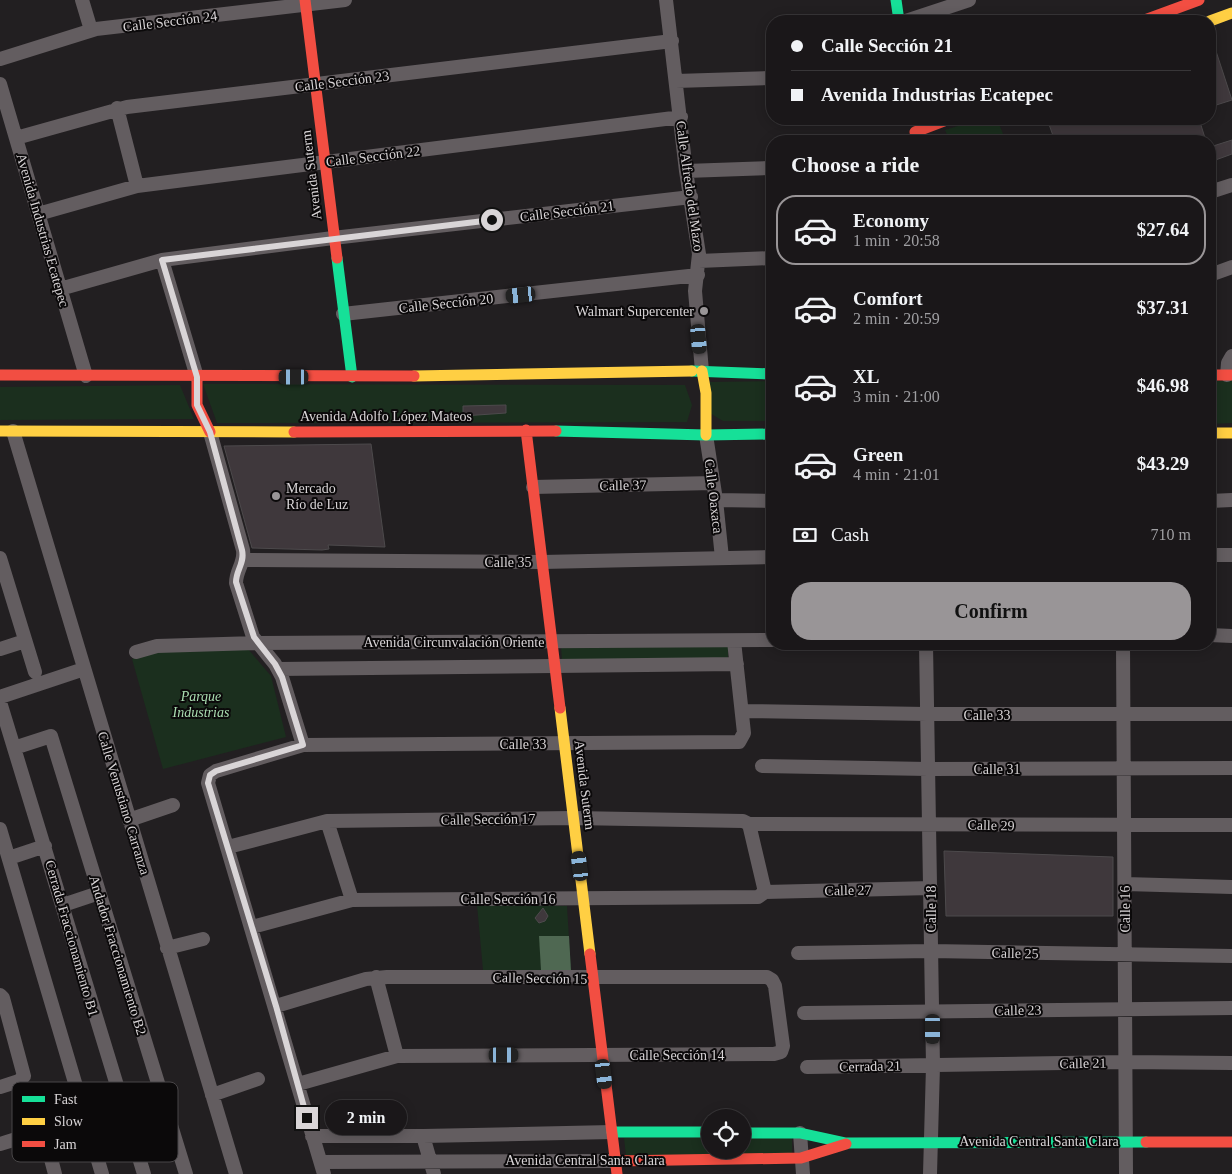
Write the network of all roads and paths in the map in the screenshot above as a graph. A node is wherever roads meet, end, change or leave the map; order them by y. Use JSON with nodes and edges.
{"nodes":[{"id":1,"x":82,"y":0,"type":"edge"},
{"id":2,"x":345,"y":0,"type":"edge"},
{"id":3,"x":666,"y":0,"type":"edge"},
{"id":4,"x":896,"y":0,"type":"edge"},
{"id":5,"x":968,"y":0,"type":"edge"},
{"id":6,"x":1199,"y":0,"type":"edge"},
{"id":7,"x":305,"y":2,"type":"edge"},
{"id":8,"x":1232,"y":13,"type":"edge"},
{"id":9,"x":898,"y":15,"type":"edge"},
{"id":10,"x":924,"y":15,"type":"edge"},
{"id":11,"x":1158,"y":15,"type":"edge"},
{"id":12,"x":1216,"y":20,"type":"edge"},
{"id":13,"x":91,"y":30,"type":"junction"},
{"id":14,"x":672,"y":41,"type":"junction"},
{"id":15,"x":0,"y":59,"type":"edge"},
{"id":16,"x":766,"y":78,"type":"edge"},
{"id":17,"x":676,"y":81,"type":"junction"},
{"id":18,"x":0,"y":84,"type":"edge"},
{"id":19,"x":315,"y":84,"type":"junction"},
{"id":20,"x":117,"y":108,"type":"junction"},
{"id":21,"x":681,"y":117,"type":"junction"},
{"id":22,"x":938,"y":125,"type":"edge"},
{"id":23,"x":918,"y":135,"type":"edge"},
{"id":24,"x":16,"y":138,"type":"junction"},
{"id":25,"x":324,"y":163,"type":"junction"},
{"id":26,"x":766,"y":168,"type":"edge"},
{"id":27,"x":686,"y":171,"type":"junction"},
{"id":28,"x":1232,"y":185,"type":"edge"},
{"id":29,"x":136,"y":186,"type":"junction"},
{"id":30,"x":1216,"y":190,"type":"edge"},
{"id":31,"x":691,"y":197,"type":"junction"},
{"id":32,"x":38,"y":214,"type":"junction"},
{"id":33,"x":333,"y":238,"type":"junction"},
{"id":34,"x":766,"y":258,"type":"edge"},
{"id":35,"x":162,"y":260,"type":"junction"},
{"id":36,"x":699,"y":261,"type":"junction"},
{"id":37,"x":1232,"y":267,"type":"edge"},
{"id":38,"x":1216,"y":273,"type":"edge"},
{"id":39,"x":698,"y":275,"type":"junction"},
{"id":40,"x":60,"y":289,"type":"junction"},
{"id":41,"x":343,"y":314,"type":"junction"},
{"id":42,"x":1232,"y":356,"type":"edge"},
{"id":43,"x":702,"y":371,"type":"junction"},
{"id":44,"x":766,"y":374,"type":"edge"},
{"id":45,"x":0,"y":375,"type":"edge"},
{"id":46,"x":1216,"y":375,"type":"edge"},
{"id":47,"x":1230,"y":375,"type":"edge"},
{"id":48,"x":86,"y":376,"type":"junction"},
{"id":49,"x":352,"y":376,"type":"junction"},
{"id":50,"x":197,"y":377,"type":"junction"},
{"id":51,"x":526,"y":430,"type":"junction"},
{"id":52,"x":7,"y":431,"type":"edge"},
{"id":53,"x":210,"y":432,"type":"junction"},
{"id":54,"x":1216,"y":433,"type":"edge"},
{"id":55,"x":1232,"y":433,"type":"edge"},
{"id":56,"x":766,"y":434,"type":"edge"},
{"id":57,"x":706,"y":435,"type":"junction"},
{"id":58,"x":713,"y":483,"type":"junction"},
{"id":59,"x":533,"y":487,"type":"junction"},
{"id":60,"x":716,"y":500,"type":"junction"},
{"id":61,"x":1216,"y":500,"type":"edge"},
{"id":62,"x":1232,"y":500,"type":"edge"},
{"id":63,"x":766,"y":501,"type":"edge"},
{"id":64,"x":1216,"y":555,"type":"edge"},
{"id":65,"x":1232,"y":555,"type":"edge"},
{"id":66,"x":766,"y":557,"type":"edge"},
{"id":67,"x":0,"y":558,"type":"edge"},
{"id":68,"x":722,"y":558,"type":"junction"},
{"id":69,"x":244,"y":560,"type":"junction"},
{"id":70,"x":542,"y":562,"type":"junction"},
{"id":71,"x":1216,"y":635,"type":"edge"},
{"id":72,"x":1232,"y":636,"type":"edge"},
{"id":73,"x":734,"y":640,"type":"junction"},
{"id":74,"x":766,"y":640,"type":"edge"},
{"id":75,"x":24,"y":641,"type":"junction"},
{"id":76,"x":552,"y":642,"type":"junction"},
{"id":77,"x":257,"y":643,"type":"junction"},
{"id":78,"x":0,"y":650,"type":"edge"},
{"id":79,"x":926,"y":650,"type":"edge"},
{"id":80,"x":1123,"y":650,"type":"edge"},
{"id":81,"x":136,"y":652,"type":"dead end"},
{"id":82,"x":555,"y":664,"type":"junction"},
{"id":83,"x":736,"y":664,"type":"junction"},
{"id":84,"x":84,"y":669,"type":"junction"},
{"id":85,"x":278,"y":669,"type":"junction"},
{"id":86,"x":35,"y":672,"type":"dead end"},
{"id":87,"x":1,"y":694,"type":"edge"},
{"id":88,"x":742,"y":711,"type":"junction"},
{"id":89,"x":926,"y":714,"type":"junction"},
{"id":90,"x":1232,"y":714,"type":"edge"},
{"id":91,"x":1124,"y":715,"type":"junction"},
{"id":92,"x":565,"y":744,"type":"junction"},
{"id":93,"x":303,"y":745,"type":"junction"},
{"id":94,"x":14,"y":748,"type":"junction"},
{"id":95,"x":762,"y":766,"type":"dead end"},
{"id":96,"x":1232,"y":768,"type":"edge"},
{"id":97,"x":928,"y":769,"type":"junction"},
{"id":98,"x":1124,"y":770,"type":"junction"},
{"id":99,"x":173,"y":805,"type":"dead end"},
{"id":100,"x":574,"y":818,"type":"junction"},
{"id":101,"x":129,"y":820,"type":"junction"},
{"id":102,"x":327,"y":821,"type":"junction"},
{"id":103,"x":749,"y":824,"type":"junction"},
{"id":104,"x":928,"y":824,"type":"junction"},
{"id":105,"x":1232,"y":825,"type":"edge"},
{"id":106,"x":1124,"y":826,"type":"junction"},
{"id":107,"x":0,"y":829,"type":"edge"},
{"id":108,"x":45,"y":846,"type":"junction"},
{"id":109,"x":228,"y":848,"type":"junction"},
{"id":110,"x":9,"y":858,"type":"junction"},
{"id":111,"x":1125,"y":884,"type":"junction"},
{"id":112,"x":1232,"y":886,"type":"edge"},
{"id":113,"x":931,"y":888,"type":"junction"},
{"id":114,"x":765,"y":892,"type":"junction"},
{"id":115,"x":99,"y":893,"type":"junction"},
{"id":116,"x":584,"y":899,"type":"junction"},
{"id":117,"x":352,"y":900,"type":"junction"},
{"id":118,"x":63,"y":905,"type":"junction"},
{"id":119,"x":252,"y":928,"type":"junction"},
{"id":120,"x":203,"y":939,"type":"dead end"},
{"id":121,"x":167,"y":948,"type":"junction"},
{"id":122,"x":931,"y":951,"type":"junction"},
{"id":123,"x":798,"y":953,"type":"dead end"},
{"id":124,"x":1125,"y":956,"type":"junction"},
{"id":125,"x":1232,"y":956,"type":"edge"},
{"id":126,"x":376,"y":978,"type":"junction"},
{"id":127,"x":594,"y":979,"type":"junction"},
{"id":128,"x":0,"y":995,"type":"edge"},
{"id":129,"x":276,"y":1006,"type":"junction"},
{"id":130,"x":1126,"y":1008,"type":"junction"},
{"id":131,"x":1232,"y":1008,"type":"edge"},
{"id":132,"x":933,"y":1010,"type":"junction"},
{"id":133,"x":778,"y":1013,"type":"joint"},
{"id":134,"x":804,"y":1013,"type":"dead end"},
{"id":135,"x":602,"y":1055,"type":"junction"},
{"id":136,"x":397,"y":1056,"type":"junction"},
{"id":137,"x":1126,"y":1062,"type":"junction"},
{"id":138,"x":1232,"y":1063,"type":"edge"},
{"id":139,"x":933,"y":1066,"type":"junction"},
{"id":140,"x":807,"y":1067,"type":"dead end"},
{"id":141,"x":258,"y":1079,"type":"dead end"},
{"id":142,"x":15,"y":1082,"type":"edge"},
{"id":143,"x":75,"y":1082,"type":"edge"},
{"id":144,"x":116,"y":1082,"type":"edge"},
{"id":145,"x":158,"y":1082,"type":"edge"},
{"id":146,"x":298,"y":1084,"type":"junction"},
{"id":147,"x":212,"y":1095,"type":"junction"},
{"id":148,"x":612,"y":1132,"type":"junction"},
{"id":149,"x":701,"y":1132,"type":"edge"},
{"id":150,"x":751,"y":1133,"type":"edge"},
{"id":151,"x":800,"y":1133,"type":"junction"},
{"id":152,"x":312,"y":1136,"type":"junction"},
{"id":153,"x":423,"y":1136,"type":"junction"},
{"id":154,"x":930,"y":1141,"type":"junction"},
{"id":155,"x":1126,"y":1141,"type":"junction"},
{"id":156,"x":1232,"y":1142,"type":"edge"},
{"id":157,"x":846,"y":1144,"type":"junction"},
{"id":158,"x":178,"y":1148,"type":"edge"},
{"id":159,"x":801,"y":1158,"type":"junction"},
{"id":160,"x":98,"y":1162,"type":"edge"},
{"id":161,"x":140,"y":1162,"type":"edge"},
{"id":162,"x":322,"y":1168,"type":"edge"},
{"id":163,"x":432,"y":1168,"type":"edge"},
{"id":164,"x":616,"y":1168,"type":"edge"},
{"id":165,"x":102,"y":1174,"type":"edge"},
{"id":166,"x":144,"y":1174,"type":"edge"},
{"id":167,"x":186,"y":1174,"type":"edge"},
{"id":168,"x":236,"y":1174,"type":"edge"},
{"id":169,"x":803,"y":1174,"type":"edge"},
{"id":170,"x":930,"y":1174,"type":"edge"},
{"id":171,"x":1126,"y":1174,"type":"edge"}],
"edges":[{"from":1,"to":13,"type":"street"},
{"from":2,"to":7,"type":"street","name":"Calle Sección 24"},
{"from":3,"to":14,"type":"street","name":"Calle Alfredo del Mazo"},
{"from":4,"to":9,"type":"street"},
{"from":5,"to":10,"type":"street"},
{"from":6,"to":11,"type":"street"},
{"from":7,"to":13,"type":"street","name":"Calle Sección 24"},
{"from":7,"to":19,"type":"street","name":"Avenida Suterm"},
{"from":8,"to":12,"type":"street"},
{"from":13,"to":15,"type":"street","name":"Calle Sección 24"},
{"from":14,"to":17,"type":"street","name":"Calle Alfredo del Mazo"},
{"from":14,"to":19,"type":"street","name":"Calle Sección 23"},
{"from":16,"to":17,"type":"street"},
{"from":17,"to":21,"type":"street","name":"Calle Alfredo del Mazo"},
{"from":18,"to":24,"type":"street","name":"Avenida Industrias Ecatepec"},
{"from":19,"to":20,"type":"street","name":"Calle Sección 23"},
{"from":19,"to":25,"type":"street","name":"Avenida Suterm"},
{"from":20,"to":24,"type":"street","name":"Calle Sección 23"},
{"from":20,"to":29,"type":"street"},
{"from":21,"to":25,"type":"street","name":"Calle Sección 22"},
{"from":21,"to":27,"type":"street","name":"Calle Alfredo del Mazo"},
{"from":22,"to":23,"type":"street"},
{"from":24,"to":32,"type":"street","name":"Avenida Industrias Ecatepec"},
{"from":25,"to":29,"type":"street","name":"Calle Sección 22"},
{"from":25,"to":33,"type":"street","name":"Avenida Suterm"},
{"from":26,"to":27,"type":"street"},
{"from":27,"to":31,"type":"street","name":"Calle Alfredo del Mazo"},
{"from":28,"to":30,"type":"street"},
{"from":29,"to":32,"type":"street","name":"Calle Sección 22"},
{"from":31,"to":33,"type":"street","name":"Calle Sección 21"},
{"from":31,"to":36,"type":"street","name":"Calle Alfredo del Mazo"},
{"from":32,"to":40,"type":"street","name":"Avenida Industrias Ecatepec"},
{"from":33,"to":35,"type":"street","name":"Calle Sección 21"},
{"from":33,"to":41,"type":"street","name":"Avenida Suterm"},
{"from":34,"to":36,"type":"street"},
{"from":35,"to":40,"type":"street","name":"Calle Sección 21"},
{"from":35,"to":50,"type":"street"},
{"from":36,"to":39,"type":"street","name":"Calle Alfredo del Mazo"},
{"from":37,"to":38,"type":"street"},
{"from":39,"to":41,"type":"street","name":"Calle Sección 20"},
{"from":39,"to":43,"type":"street","name":"Calle Alfredo del Mazo"},
{"from":40,"to":48,"type":"street","name":"Avenida Industrias Ecatepec"},
{"from":41,"to":49,"type":"street","name":"Avenida Suterm"},
{"from":42,"to":47,"type":"street"},
{"from":43,"to":44,"type":"street"},
{"from":43,"to":49,"type":"street"},
{"from":43,"to":57,"type":"street"},
{"from":45,"to":48,"type":"street"},
{"from":46,"to":47,"type":"street"},
{"from":48,"to":50,"type":"street"},
{"from":49,"to":50,"type":"street"},
{"from":50,"to":53,"type":"street"},
{"from":51,"to":53,"type":"street","name":"Avenida Adolfo López Mateos"},
{"from":51,"to":57,"type":"street","name":"Avenida Adolfo López Mateos"},
{"from":51,"to":59,"type":"street","name":"Avenida Suterm"},
{"from":52,"to":53,"type":"street","name":"Avenida Adolfo López Mateos"},
{"from":52,"to":84,"type":"street","name":"Calle Venustiano Carranza"},
{"from":53,"to":69,"type":"street"},
{"from":54,"to":55,"type":"street"},
{"from":56,"to":57,"type":"street","name":"Avenida Adolfo López Mateos"},
{"from":57,"to":58,"type":"street","name":"Calle Oaxaca"},
{"from":58,"to":59,"type":"street","name":"Calle 37"},
{"from":58,"to":60,"type":"street","name":"Calle Oaxaca"},
{"from":59,"to":70,"type":"street","name":"Avenida Suterm"},
{"from":60,"to":63,"type":"street"},
{"from":60,"to":68,"type":"street","name":"Calle Oaxaca"},
{"from":61,"to":62,"type":"street"},
{"from":64,"to":65,"type":"street"},
{"from":66,"to":68,"type":"street","name":"Calle 35"},
{"from":67,"to":75,"type":"street"},
{"from":68,"to":70,"type":"street","name":"Calle 35"},
{"from":69,"to":70,"type":"street","name":"Calle 35"},
{"from":69,"to":77,"type":"street"},
{"from":70,"to":76,"type":"street","name":"Avenida Suterm"},
{"from":71,"to":72,"type":"street"},
{"from":73,"to":74,"type":"street","name":"Avenida Circunvalación Oriente"},
{"from":73,"to":76,"type":"street","name":"Avenida Circunvalación Oriente"},
{"from":73,"to":83,"type":"street"},
{"from":75,"to":78,"type":"street"},
{"from":75,"to":86,"type":"street"},
{"from":76,"to":77,"type":"street","name":"Avenida Circunvalación Oriente"},
{"from":76,"to":82,"type":"street","name":"Avenida Suterm"},
{"from":77,"to":81,"type":"street","name":"Avenida Circunvalación Oriente"},
{"from":77,"to":85,"type":"street"},
{"from":79,"to":89,"type":"street","name":"Calle 18"},
{"from":80,"to":91,"type":"street","name":"Calle 16"},
{"from":82,"to":83,"type":"street","name":"Avenida Circunvalación Oriente"},
{"from":82,"to":85,"type":"street","name":"Avenida Circunvalación Oriente"},
{"from":82,"to":92,"type":"street","name":"Avenida Suterm"},
{"from":83,"to":88,"type":"street"},
{"from":84,"to":87,"type":"street"},
{"from":84,"to":101,"type":"street","name":"Calle Venustiano Carranza"},
{"from":85,"to":93,"type":"street"},
{"from":87,"to":94,"type":"street","name":"Cerrada Fraccionamiento B1"},
{"from":88,"to":89,"type":"street","name":"Calle 33"},
{"from":88,"to":92,"type":"street","name":"Calle 33"},
{"from":89,"to":91,"type":"street","name":"Calle 33"},
{"from":89,"to":97,"type":"street","name":"Calle 18"},
{"from":90,"to":91,"type":"street","name":"Calle 33"},
{"from":91,"to":98,"type":"street","name":"Calle 16"},
{"from":92,"to":93,"type":"street","name":"Calle 33"},
{"from":92,"to":100,"type":"street","name":"Avenida Suterm"},
{"from":93,"to":109,"type":"street"},
{"from":94,"to":108,"type":"street","name":"Cerrada Fraccionamiento B1"},
{"from":94,"to":115,"type":"street","name":"Andador Fraccionamiento B2"},
{"from":95,"to":97,"type":"street","name":"Calle 31"},
{"from":96,"to":98,"type":"street","name":"Calle 31"},
{"from":97,"to":98,"type":"street","name":"Calle 31"},
{"from":97,"to":104,"type":"street","name":"Calle 18"},
{"from":98,"to":106,"type":"street","name":"Calle 16"},
{"from":99,"to":101,"type":"street"},
{"from":100,"to":102,"type":"street","name":"Calle Sección 17"},
{"from":100,"to":103,"type":"street","name":"Calle Sección 17"},
{"from":100,"to":116,"type":"street","name":"Avenida Suterm"},
{"from":101,"to":121,"type":"street","name":"Calle Venustiano Carranza"},
{"from":102,"to":109,"type":"street","name":"Calle Sección 17"},
{"from":102,"to":117,"type":"street"},
{"from":103,"to":104,"type":"street","name":"Calle 29"},
{"from":103,"to":114,"type":"street"},
{"from":104,"to":106,"type":"street","name":"Calle 29"},
{"from":104,"to":113,"type":"street","name":"Calle 18"},
{"from":105,"to":106,"type":"street","name":"Calle 29"},
{"from":106,"to":111,"type":"street","name":"Calle 16"},
{"from":107,"to":110,"type":"street"},
{"from":108,"to":110,"type":"street"},
{"from":108,"to":118,"type":"street","name":"Cerrada Fraccionamiento B1"},
{"from":109,"to":119,"type":"street"},
{"from":110,"to":143,"type":"street"},
{"from":111,"to":112,"type":"street"},
{"from":111,"to":124,"type":"street","name":"Calle 16"},
{"from":113,"to":114,"type":"street","name":"Calle 27"},
{"from":113,"to":122,"type":"street","name":"Calle 18"},
{"from":114,"to":116,"type":"street","name":"Calle Sección 16"},
{"from":115,"to":118,"type":"street"},
{"from":115,"to":145,"type":"street","name":"Andador Fraccionamiento B2"},
{"from":116,"to":117,"type":"street","name":"Calle Sección 16"},
{"from":116,"to":127,"type":"street","name":"Avenida Suterm"},
{"from":117,"to":119,"type":"street","name":"Calle Sección 16"},
{"from":118,"to":144,"type":"street","name":"Cerrada Fraccionamiento B1"},
{"from":119,"to":129,"type":"street"},
{"from":120,"to":121,"type":"street"},
{"from":121,"to":147,"type":"street","name":"Calle Venustiano Carranza"},
{"from":122,"to":123,"type":"street","name":"Calle 25"},
{"from":122,"to":124,"type":"street","name":"Calle 25"},
{"from":122,"to":132,"type":"street","name":"Calle 18"},
{"from":124,"to":125,"type":"street","name":"Calle 25"},
{"from":124,"to":130,"type":"street","name":"Calle 16"},
{"from":126,"to":127,"type":"street","name":"Calle Sección 15"},
{"from":126,"to":129,"type":"street","name":"Calle Sección 15"},
{"from":126,"to":136,"type":"street"},
{"from":127,"to":133,"type":"street","name":"Calle Sección 15"},
{"from":127,"to":135,"type":"street","name":"Avenida Suterm"},
{"from":128,"to":142,"type":"street"},
{"from":129,"to":146,"type":"street"},
{"from":130,"to":131,"type":"street","name":"Calle 23"},
{"from":130,"to":132,"type":"street","name":"Calle 23"},
{"from":130,"to":137,"type":"street","name":"Calle 16"},
{"from":132,"to":134,"type":"street","name":"Calle 23"},
{"from":132,"to":139,"type":"street","name":"Calle 18"},
{"from":133,"to":135,"type":"street","name":"Calle Sección 14"},
{"from":135,"to":136,"type":"street","name":"Calle Sección 14"},
{"from":135,"to":148,"type":"street","name":"Avenida Suterm"},
{"from":136,"to":146,"type":"street","name":"Calle Sección 14"},
{"from":137,"to":138,"type":"street","name":"Calle 21"},
{"from":137,"to":139,"type":"street","name":"Calle 21"},
{"from":137,"to":155,"type":"street","name":"Calle 16"},
{"from":139,"to":140,"type":"street","name":"Cerrada 21"},
{"from":139,"to":154,"type":"street","name":"Calle 18"},
{"from":141,"to":147,"type":"street"},
{"from":146,"to":152,"type":"street"},
{"from":147,"to":168,"type":"street","name":"Calle Venustiano Carranza"},
{"from":148,"to":149,"type":"street","name":"Avenida Central Santa Clara"},
{"from":148,"to":153,"type":"street","name":"Avenida Central Santa Clara"},
{"from":148,"to":164,"type":"street","name":"Avenida Suterm"},
{"from":150,"to":151,"type":"street","name":"Avenida Central Santa Clara"},
{"from":151,"to":157,"type":"street","name":"Avenida Central Santa Clara"},
{"from":151,"to":159,"type":"street"},
{"from":152,"to":153,"type":"street","name":"Avenida Central Santa Clara"},
{"from":152,"to":162,"type":"street"},
{"from":153,"to":163,"type":"street"},
{"from":154,"to":155,"type":"street","name":"Avenida Central Santa Clara"},
{"from":154,"to":157,"type":"street","name":"Avenida Central Santa Clara"},
{"from":154,"to":170,"type":"street","name":"Calle 18"},
{"from":155,"to":156,"type":"street","name":"Avenida Central Santa Clara"},
{"from":155,"to":171,"type":"street","name":"Calle 16"},
{"from":157,"to":159,"type":"street","name":"Avenida Central Santa Clara"},
{"from":158,"to":167,"type":"street","name":"Andador Fraccionamiento B2"},
{"from":159,"to":164,"type":"street","name":"Avenida Central Santa Clara"},
{"from":159,"to":169,"type":"street"},
{"from":160,"to":165,"type":"street"},
{"from":161,"to":166,"type":"street","name":"Cerrada Fraccionamiento B1"},
{"from":162,"to":163,"type":"street","name":"Avenida Central Santa Clara"},
{"from":163,"to":164,"type":"street","name":"Avenida Central Santa Clara"}]}
